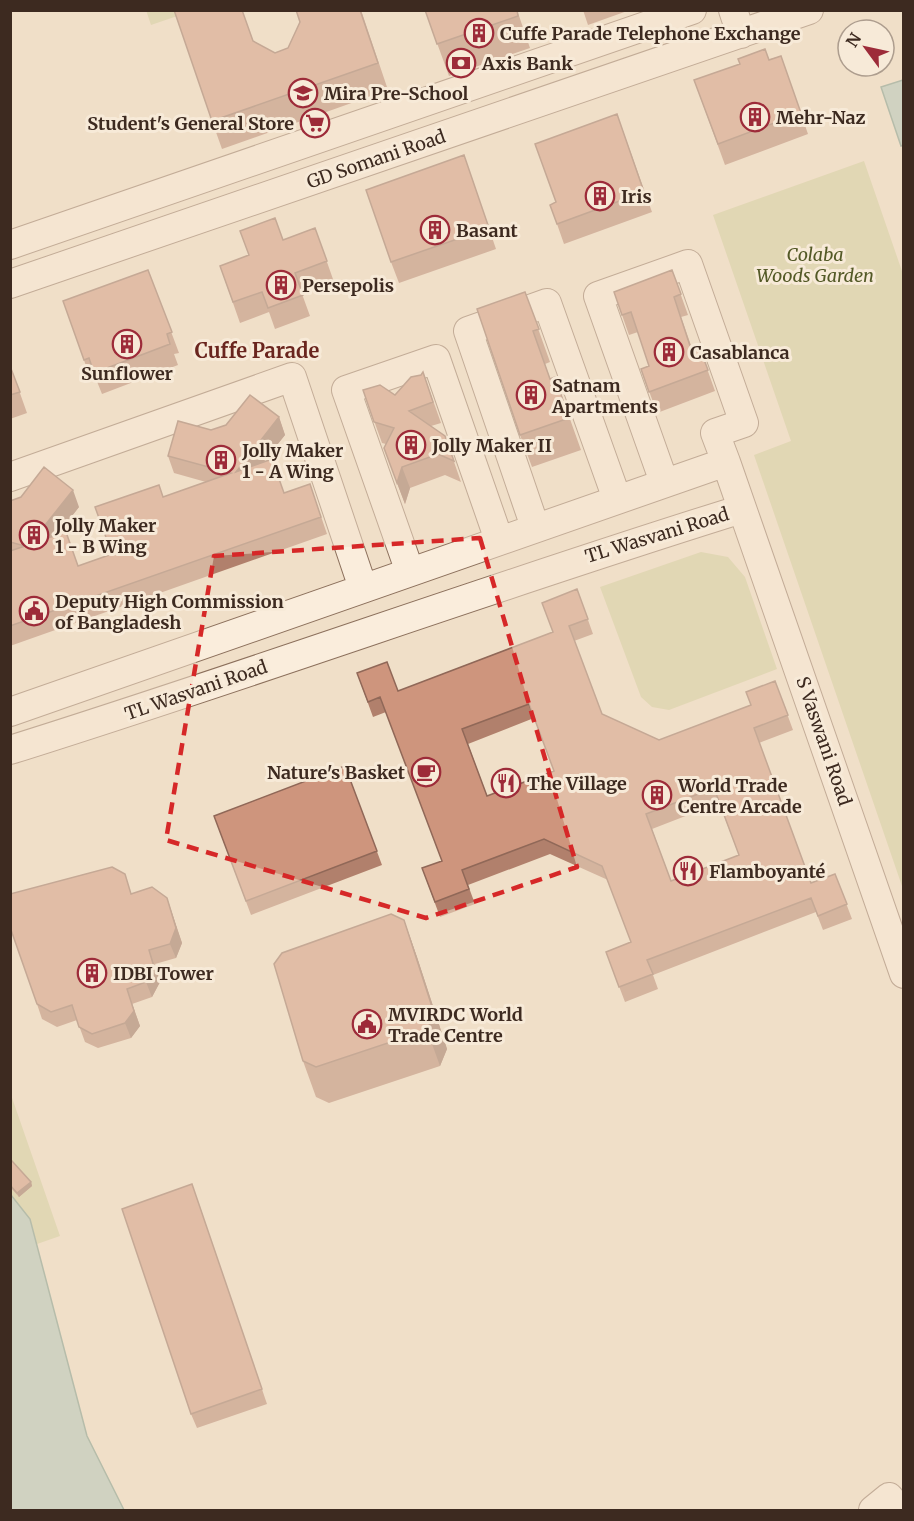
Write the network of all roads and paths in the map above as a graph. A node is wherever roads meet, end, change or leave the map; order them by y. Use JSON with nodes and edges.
{"nodes":[{"id":1,"x":692,"y":10,"type":"edge"},
{"id":2,"x":809,"y":10,"type":"edge"},
{"id":3,"x":737,"y":22,"type":"edge"},
{"id":4,"x":10,"y":245,"type":"edge"},
{"id":5,"x":10,"y":284,"type":"edge"},
{"id":6,"x":726,"y":462,"type":"junction"},
{"id":7,"x":10,"y":477,"type":"edge"},
{"id":8,"x":664,"y":482,"type":"junction"},
{"id":9,"x":617,"y":499,"type":"junction"},
{"id":10,"x":742,"y":508,"type":"junction"},
{"id":11,"x":535,"y":527,"type":"junction"},
{"id":12,"x":499,"y":540,"type":"junction"},
{"id":13,"x":410,"y":572,"type":"junction"},
{"id":14,"x":363,"y":588,"type":"junction"},
{"id":15,"x":10,"y":712,"type":"edge"},
{"id":16,"x":10,"y":750,"type":"edge"},
{"id":17,"x":903,"y":974,"type":"edge"},
{"id":18,"x":873,"y":1510,"type":"edge"},
{"id":19,"x":900,"y":1510,"type":"edge"}],
"edges":[{"from":1,"to":4,"type":"street","name":"GD Somani Road"},
{"from":2,"to":3,"type":"street","name":"GD Somani Road"},
{"from":3,"to":5,"type":"street","name":"GD Somani Road"},
{"from":6,"to":8,"type":"street"},
{"from":6,"to":8,"type":"street","name":"TL Wasvani Road"},
{"from":6,"to":10,"type":"street","name":"TL Wasvani Road"},
{"from":7,"to":14,"type":"street"},
{"from":8,"to":9,"type":"street"},
{"from":9,"to":11,"type":"street"},
{"from":9,"to":11,"type":"street"},
{"from":10,"to":16,"type":"street","name":"TL Wasvani Road"},
{"from":10,"to":17,"type":"street","name":"S Vaswani Road"},
{"from":11,"to":12,"type":"street"},
{"from":12,"to":13,"type":"street"},
{"from":12,"to":13,"type":"street"},
{"from":13,"to":14,"type":"street"},
{"from":14,"to":15,"type":"street"},
{"from":18,"to":19,"type":"street"}]}
